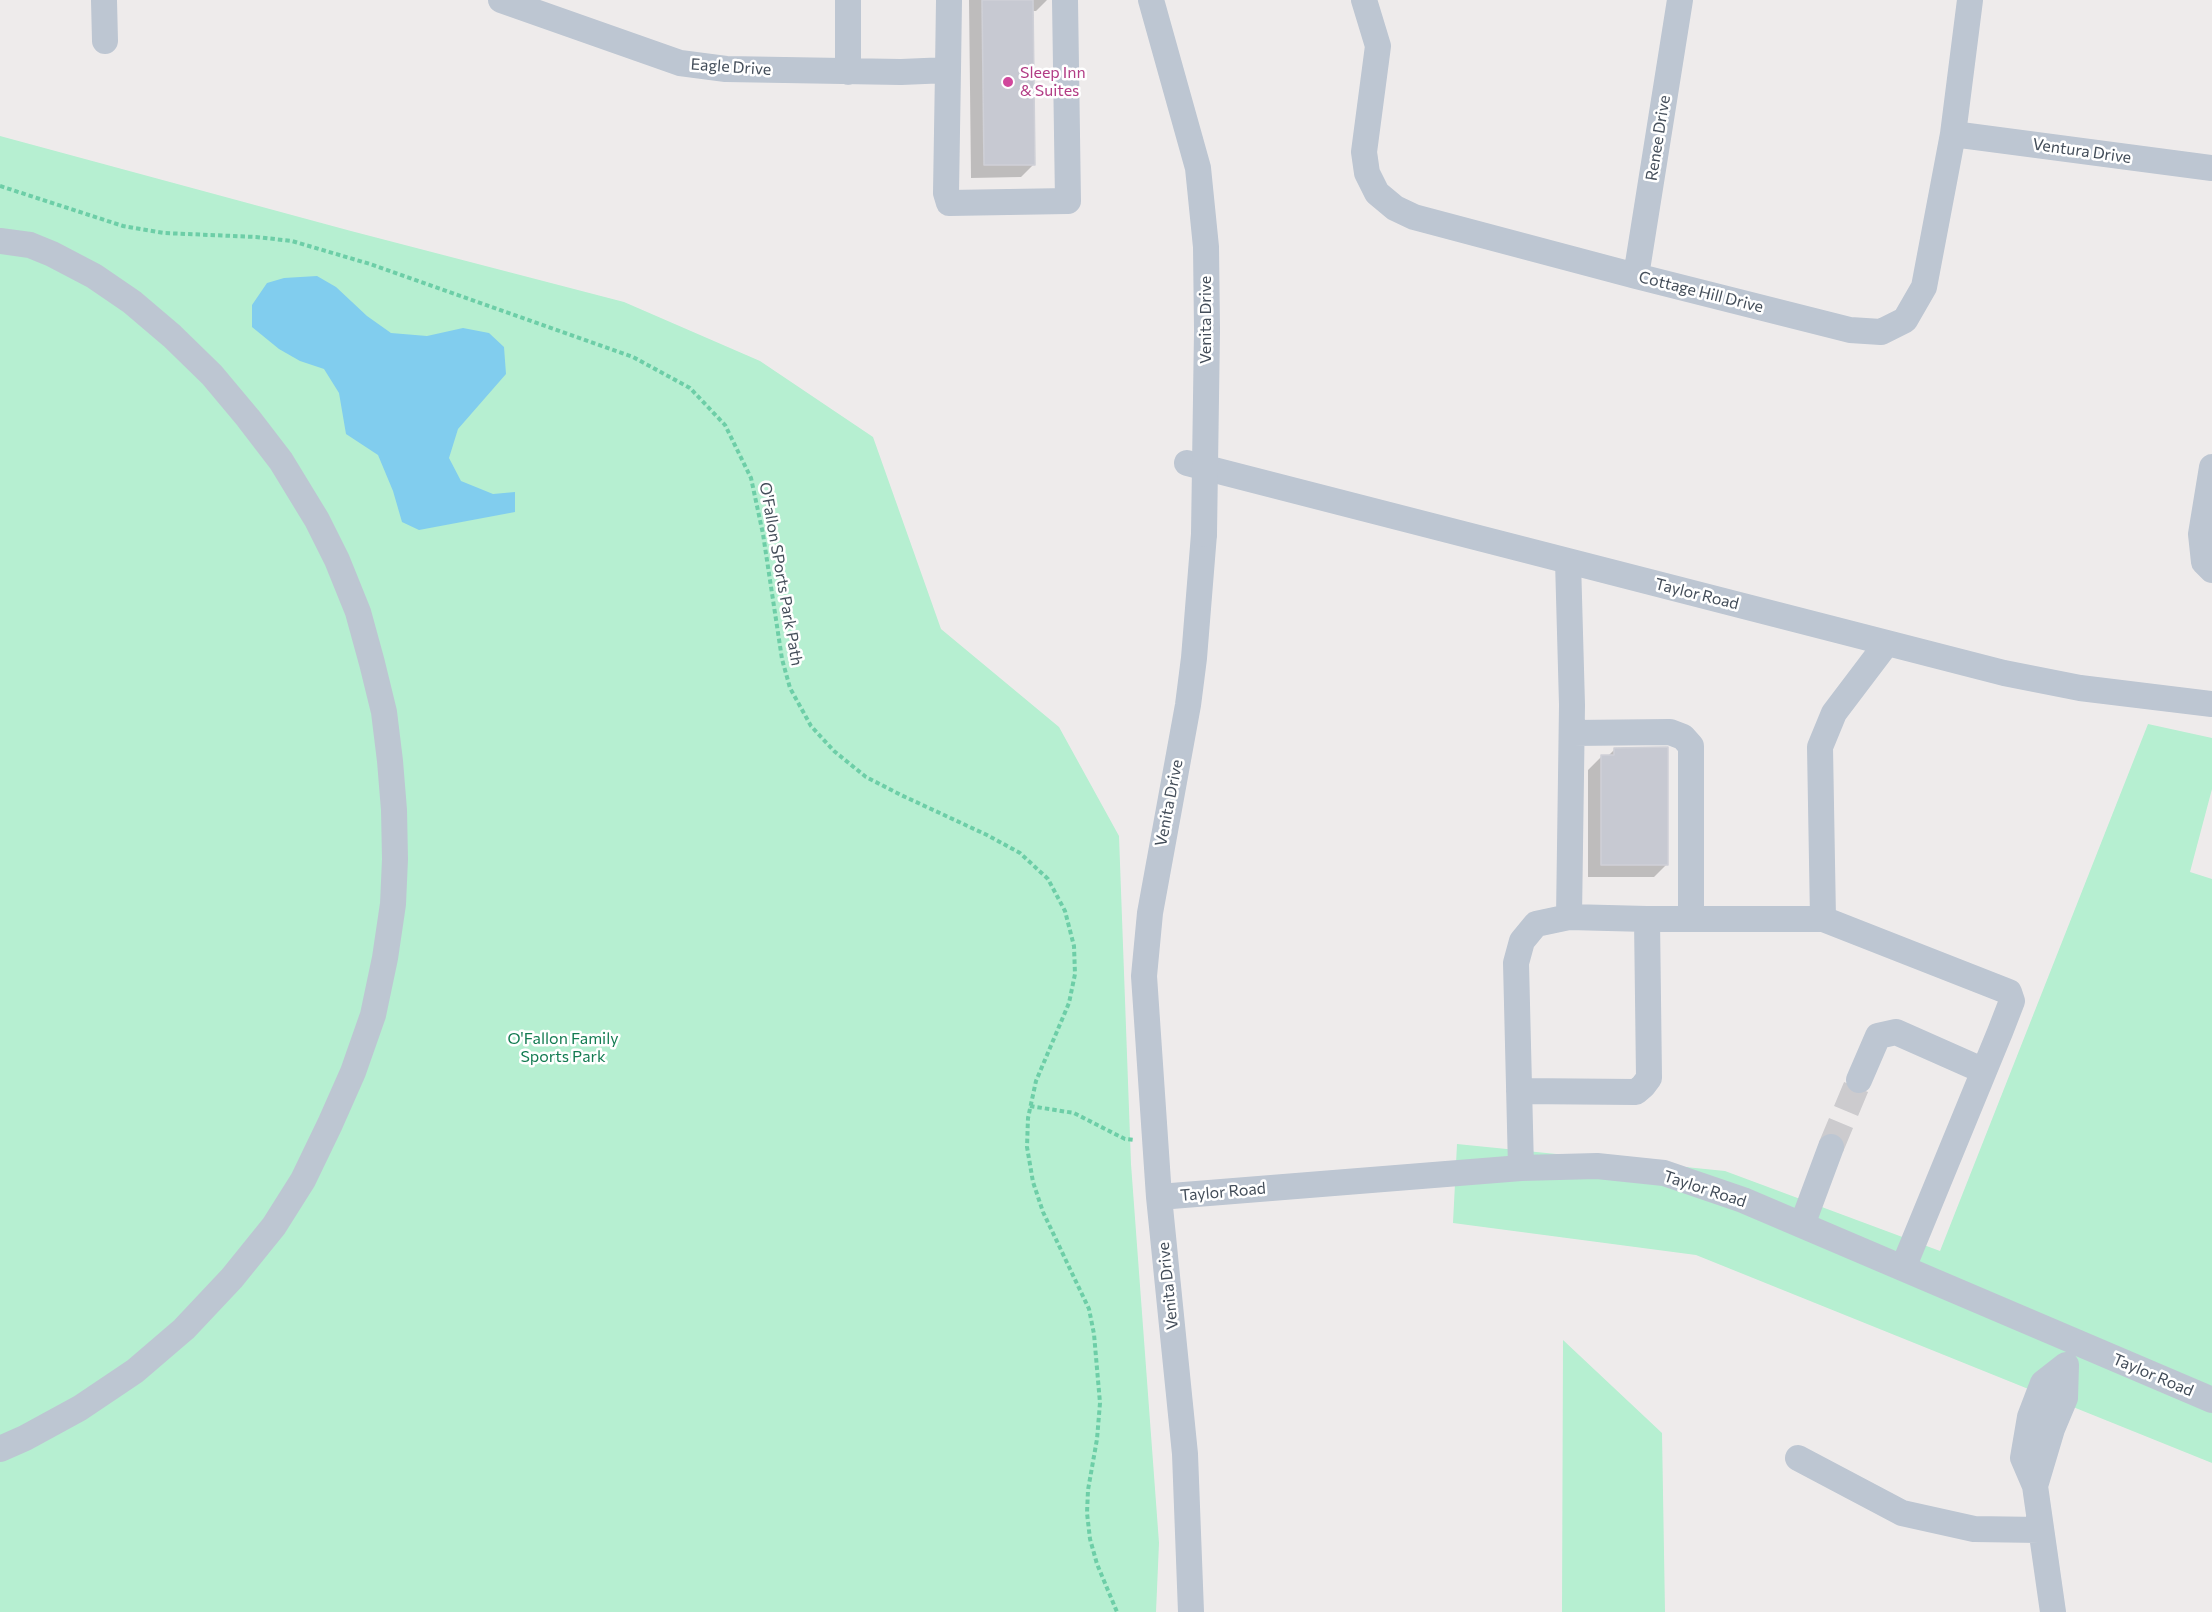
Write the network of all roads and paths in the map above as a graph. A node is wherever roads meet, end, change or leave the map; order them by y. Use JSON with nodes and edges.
{"nodes":[{"id":1,"x":104,"y":0,"type":"edge"},
{"id":2,"x":501,"y":0,"type":"edge"},
{"id":3,"x":848,"y":0,"type":"edge"},
{"id":4,"x":949,"y":0,"type":"edge"},
{"id":5,"x":1065,"y":0,"type":"edge"},
{"id":6,"x":1151,"y":0,"type":"edge"},
{"id":7,"x":1364,"y":0,"type":"edge"},
{"id":8,"x":1680,"y":0,"type":"edge"},
{"id":9,"x":1970,"y":0,"type":"edge"},
{"id":10,"x":105,"y":41,"type":"dead end"},
{"id":11,"x":948,"y":70,"type":"junction"},
{"id":12,"x":848,"y":72,"type":"junction"},
{"id":13,"x":1953,"y":134,"type":"junction"},
{"id":14,"x":2212,"y":168,"type":"edge"},
{"id":15,"x":0,"y":186,"type":"edge"},
{"id":16,"x":0,"y":222,"type":"edge"},
{"id":17,"x":0,"y":242,"type":"edge"},
{"id":18,"x":30,"y":245,"type":"junction"},
{"id":19,"x":1636,"y":276,"type":"junction"},
{"id":20,"x":1187,"y":463,"type":"dead end"},
{"id":21,"x":2212,"y":467,"type":"edge"},
{"id":22,"x":1568,"y":561,"type":"junction"},
{"id":23,"x":2212,"y":570,"type":"edge"},
{"id":24,"x":1887,"y":643,"type":"junction"},
{"id":25,"x":2212,"y":704,"type":"edge"},
{"id":26,"x":1572,"y":733,"type":"junction"},
{"id":27,"x":1569,"y":917,"type":"junction"},
{"id":28,"x":1647,"y":919,"type":"junction"},
{"id":29,"x":1691,"y":919,"type":"junction"},
{"id":30,"x":1823,"y":919,"type":"junction"},
{"id":31,"x":1984,"y":1071,"type":"junction"},
{"id":32,"x":1858,"y":1080,"type":"tunnel mouth"},
{"id":33,"x":1519,"y":1091,"type":"junction"},
{"id":34,"x":1030,"y":1106,"type":"junction"},
{"id":35,"x":1831,"y":1147,"type":"tunnel mouth"},
{"id":36,"x":1136,"y":1149,"type":"dead end"},
{"id":37,"x":1521,"y":1168,"type":"junction"},
{"id":38,"x":1159,"y":1197,"type":"junction"},
{"id":39,"x":1802,"y":1225,"type":"junction"},
{"id":40,"x":1903,"y":1268,"type":"junction"},
{"id":41,"x":2074,"y":1341,"type":"junction"},
{"id":42,"x":2212,"y":1400,"type":"edge"},
{"id":43,"x":0,"y":1449,"type":"edge"},
{"id":44,"x":1798,"y":1458,"type":"dead end"},
{"id":45,"x":2040,"y":1530,"type":"junction"},
{"id":46,"x":1117,"y":1612,"type":"edge"},
{"id":47,"x":1191,"y":1612,"type":"edge"},
{"id":48,"x":2053,"y":1612,"type":"edge"}],
"edges":[{"from":1,"to":10,"type":"street"},
{"from":2,"to":12,"type":"street","name":"Eagle Drive"},
{"from":3,"to":12,"type":"street"},
{"from":4,"to":11,"type":"street"},
{"from":5,"to":11,"type":"street"},
{"from":6,"to":38,"type":"street","name":"Venita Drive","bridge":true},
{"from":7,"to":19,"type":"street","name":"Cottage Hill Drive"},
{"from":8,"to":19,"type":"street","name":"Renee Drive"},
{"from":9,"to":13,"type":"street","name":"Cottage Hill Drive"},
{"from":11,"to":12,"type":"street","name":"Eagle Drive"},
{"from":13,"to":14,"type":"street","name":"Ventura Drive"},
{"from":13,"to":19,"type":"street","name":"Cottage Hill Drive"},
{"from":15,"to":34,"type":"path","name":"O'Fallon SPorts Park Path"},
{"from":16,"to":18,"type":"street"},
{"from":17,"to":18,"type":"street"},
{"from":18,"to":43,"type":"street"},
{"from":20,"to":22,"type":"street","name":"Taylor Road"},
{"from":21,"to":23,"type":"street"},
{"from":22,"to":24,"type":"street","name":"Taylor Road"},
{"from":22,"to":26,"type":"street"},
{"from":24,"to":25,"type":"street","name":"Taylor Road"},
{"from":24,"to":30,"type":"street"},
{"from":26,"to":27,"type":"street"},
{"from":26,"to":29,"type":"street"},
{"from":27,"to":28,"type":"street"},
{"from":27,"to":33,"type":"street"},
{"from":28,"to":29,"type":"street"},
{"from":28,"to":33,"type":"street"},
{"from":29,"to":30,"type":"street"},
{"from":30,"to":31,"type":"street"},
{"from":31,"to":32,"type":"street"},
{"from":31,"to":40,"type":"street"},
{"from":33,"to":37,"type":"street"},
{"from":34,"to":36,"type":"path"},
{"from":34,"to":46,"type":"path","name":"O'Fallon SPorts Park Path"},
{"from":35,"to":39,"type":"street"},
{"from":37,"to":38,"type":"street","name":"Taylor Road"},
{"from":37,"to":39,"type":"street","name":"Taylor Road"},
{"from":38,"to":47,"type":"street","name":"Venita Drive"},
{"from":39,"to":40,"type":"street","name":"Taylor Road"},
{"from":40,"to":41,"type":"street","name":"Taylor Road"},
{"from":41,"to":42,"type":"street","name":"Taylor Road"},
{"from":41,"to":45,"type":"street"},
{"from":44,"to":45,"type":"street"},
{"from":45,"to":48,"type":"street"}]}
